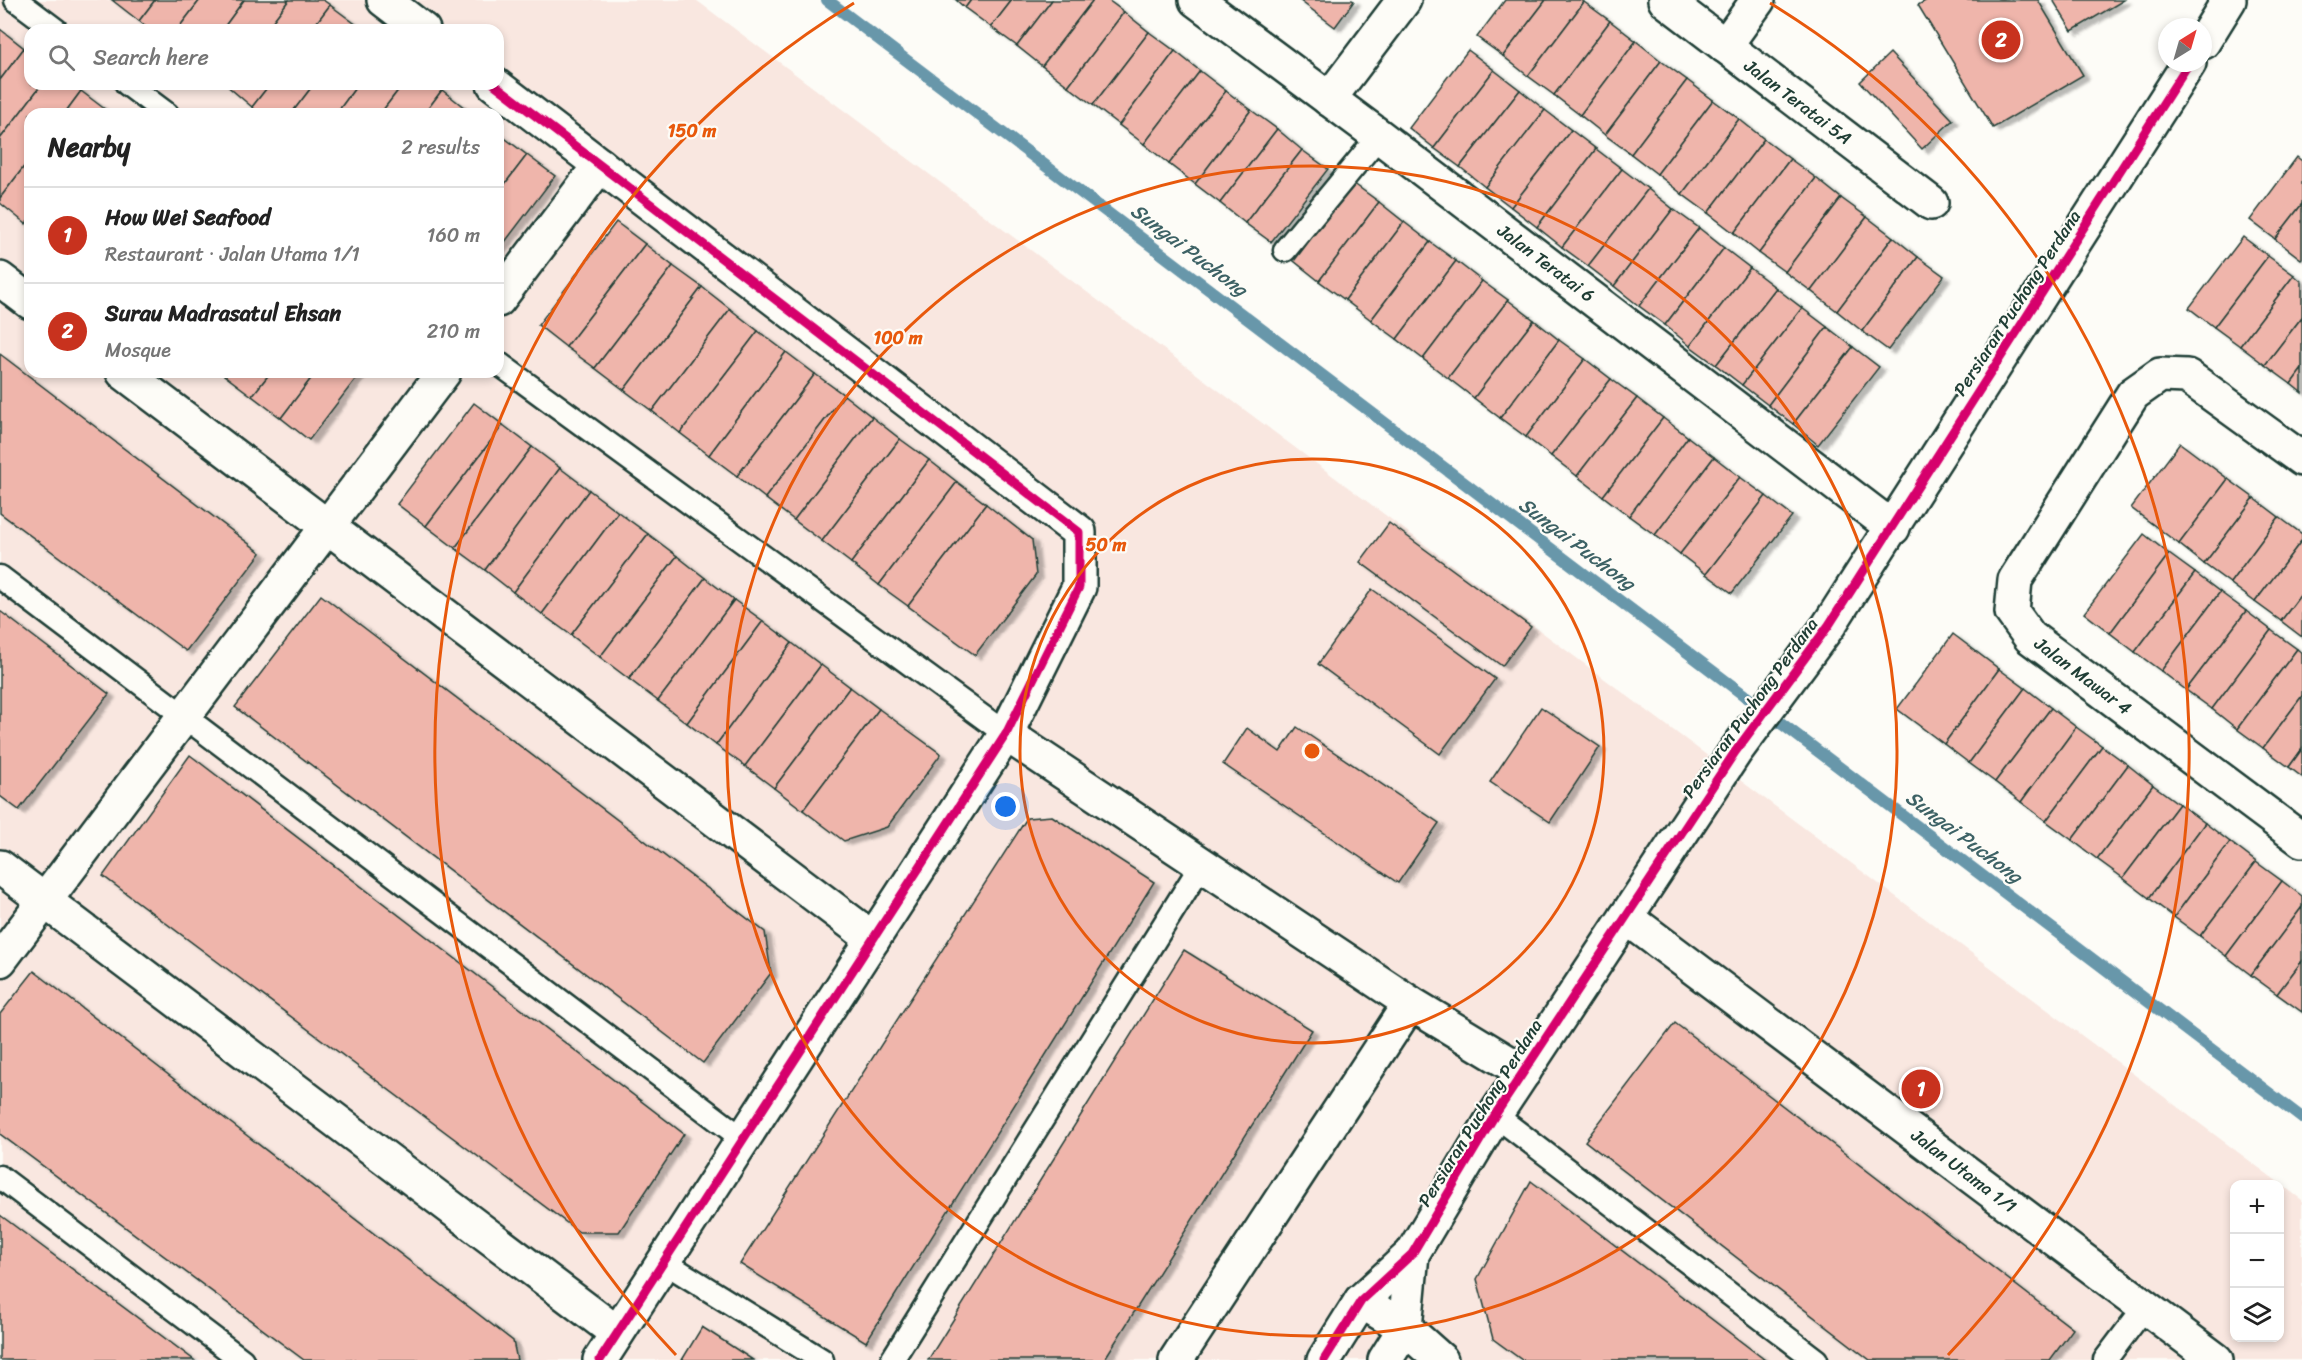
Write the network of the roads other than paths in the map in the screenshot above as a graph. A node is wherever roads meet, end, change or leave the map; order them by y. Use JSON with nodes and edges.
{"nodes":[{"id":1,"x":16,"y":0,"type":"edge"},
{"id":2,"x":384,"y":0,"type":"edge"},
{"id":3,"x":1196,"y":0,"type":"edge"},
{"id":4,"x":1404,"y":0,"type":"edge"},
{"id":5,"x":1665,"y":0,"type":"edge"},
{"id":6,"x":1758,"y":0,"type":"edge"},
{"id":7,"x":2229,"y":0,"type":"edge"},
{"id":8,"x":48,"y":24,"type":"edge"},
{"id":9,"x":415,"y":24,"type":"edge"},
{"id":10,"x":2212,"y":27,"type":"edge"},
{"id":11,"x":1725,"y":46,"type":"junction"},
{"id":12,"x":2183,"y":72,"type":"edge"},
{"id":13,"x":135,"y":90,"type":"edge"},
{"id":14,"x":502,"y":90,"type":"edge"},
{"id":15,"x":1329,"y":99,"type":"junction"},
{"id":16,"x":159,"y":108,"type":"edge"},
{"id":17,"x":1378,"y":136,"type":"junction"},
{"id":18,"x":600,"y":165,"type":"junction"},
{"id":19,"x":1931,"y":203,"type":"dead end"},
{"id":20,"x":1285,"y":250,"type":"dead end"},
{"id":21,"x":0,"y":279,"type":"edge"},
{"id":22,"x":504,"y":292,"type":"edge"},
{"id":23,"x":24,"y":297,"type":"edge"},
{"id":24,"x":504,"y":367,"type":"edge"},
{"id":25,"x":131,"y":378,"type":"edge"},
{"id":26,"x":439,"y":378,"type":"edge"},
{"id":27,"x":2302,"y":459,"type":"edge"},
{"id":28,"x":328,"y":526,"type":"junction"},
{"id":29,"x":1893,"y":528,"type":"junction"},
{"id":30,"x":0,"y":577,"type":"edge"},
{"id":31,"x":184,"y":716,"type":"junction"},
{"id":32,"x":1006,"y":734,"type":"junction"},
{"id":33,"x":2302,"y":840,"type":"edge"},
{"id":34,"x":1202,"y":864,"type":"junction"},
{"id":35,"x":0,"y":867,"type":"edge"},
{"id":36,"x":45,"y":901,"type":"junction"},
{"id":37,"x":1626,"y":917,"type":"junction"},
{"id":38,"x":873,"y":939,"type":"junction"},
{"id":39,"x":0,"y":960,"type":"edge"},
{"id":40,"x":1410,"y":1003,"type":"junction"},
{"id":41,"x":1524,"y":1072,"type":"junction"},
{"id":42,"x":1495,"y":1115,"type":"junction"},
{"id":43,"x":743,"y":1139,"type":"junction"},
{"id":44,"x":0,"y":1177,"type":"edge"},
{"id":45,"x":1412,"y":1254,"type":"junction"},
{"id":46,"x":664,"y":1262,"type":"junction"},
{"id":47,"x":1360,"y":1301,"type":"junction"},
{"id":48,"x":2145,"y":1307,"type":"junction"},
{"id":49,"x":1405,"y":1328,"type":"junction"},
{"id":50,"x":608,"y":1347,"type":"edge"},
{"id":51,"x":242,"y":1360,"type":"edge"},
{"id":52,"x":822,"y":1360,"type":"edge"},
{"id":53,"x":892,"y":1360,"type":"edge"},
{"id":54,"x":1176,"y":1360,"type":"edge"},
{"id":55,"x":1323,"y":1360,"type":"edge"},
{"id":56,"x":1385,"y":1360,"type":"edge"},
{"id":57,"x":1441,"y":1360,"type":"edge"},
{"id":58,"x":1816,"y":1360,"type":"edge"},
{"id":59,"x":2105,"y":1360,"type":"edge"},
{"id":60,"x":2216,"y":1360,"type":"edge"}],
"edges":[{"from":1,"to":8,"type":"lane"},
{"from":2,"to":9,"type":"street"},
{"from":3,"to":15,"type":"street","name":"Jalan Teratai 6"},
{"from":4,"to":15,"type":"street"},
{"from":5,"to":11,"type":"street","name":"Jalan Teratai 5A"},
{"from":6,"to":11,"type":"street"},
{"from":7,"to":10,"type":"street"},
{"from":11,"to":19,"type":"street","name":"Jalan Teratai 5A"},
{"from":12,"to":29,"type":"street","name":"Persiaran Puchong Perdana"},
{"from":13,"to":16,"type":"lane"},
{"from":14,"to":18,"type":"street"},
{"from":15,"to":17,"type":"street","name":"Jalan Teratai 6"},
{"from":17,"to":20,"type":"lane"},
{"from":17,"to":29,"type":"street","name":"Jalan Teratai 6"},
{"from":18,"to":22,"type":"street"},
{"from":18,"to":32,"type":"street"},
{"from":21,"to":23,"type":"street"},
{"from":24,"to":32,"type":"lane"},
{"from":25,"to":28,"type":"street"},
{"from":26,"to":28,"type":"street"},
{"from":27,"to":33,"type":"street","name":"Jalan Mawar 4"},
{"from":28,"to":31,"type":"street"},
{"from":28,"to":38,"type":"street"},
{"from":29,"to":37,"type":"street","name":"Persiaran Puchong Perdana"},
{"from":30,"to":31,"type":"lane"},
{"from":31,"to":36,"type":"street"},
{"from":31,"to":43,"type":"lane"},
{"from":32,"to":34,"type":"street"},
{"from":32,"to":38,"type":"street"},
{"from":34,"to":40,"type":"street"},
{"from":34,"to":53,"type":"lane"},
{"from":35,"to":36,"type":"street"},
{"from":36,"to":39,"type":"street"},
{"from":36,"to":50,"type":"street"},
{"from":37,"to":41,"type":"street","name":"Persiaran Puchong Perdana"},
{"from":37,"to":48,"type":"street","name":"Jalan Utama 1/1"},
{"from":38,"to":43,"type":"street"},
{"from":40,"to":41,"type":"street"},
{"from":40,"to":54,"type":"street"},
{"from":41,"to":42,"type":"street","name":"Persiaran Puchong Perdana"},
{"from":42,"to":45,"type":"street","name":"Persiaran Puchong Perdana"},
{"from":42,"to":58,"type":"lane"},
{"from":43,"to":46,"type":"street"},
{"from":44,"to":51,"type":"lane"},
{"from":45,"to":47,"type":"street","name":"Persiaran Puchong Perdana"},
{"from":45,"to":49,"type":"street","name":"Persiaran Puchong Perdana"},
{"from":46,"to":50,"type":"street"},
{"from":46,"to":52,"type":"lane"},
{"from":47,"to":49,"type":"street"},
{"from":47,"to":55,"type":"street","name":"Persiaran Puchong Perdana"},
{"from":48,"to":59,"type":"lane"},
{"from":48,"to":60,"type":"street","name":"Jalan Utama 1/1"},
{"from":49,"to":56,"type":"street","name":"Persiaran Puchong Perdana"},
{"from":49,"to":57,"type":"street"}]}
